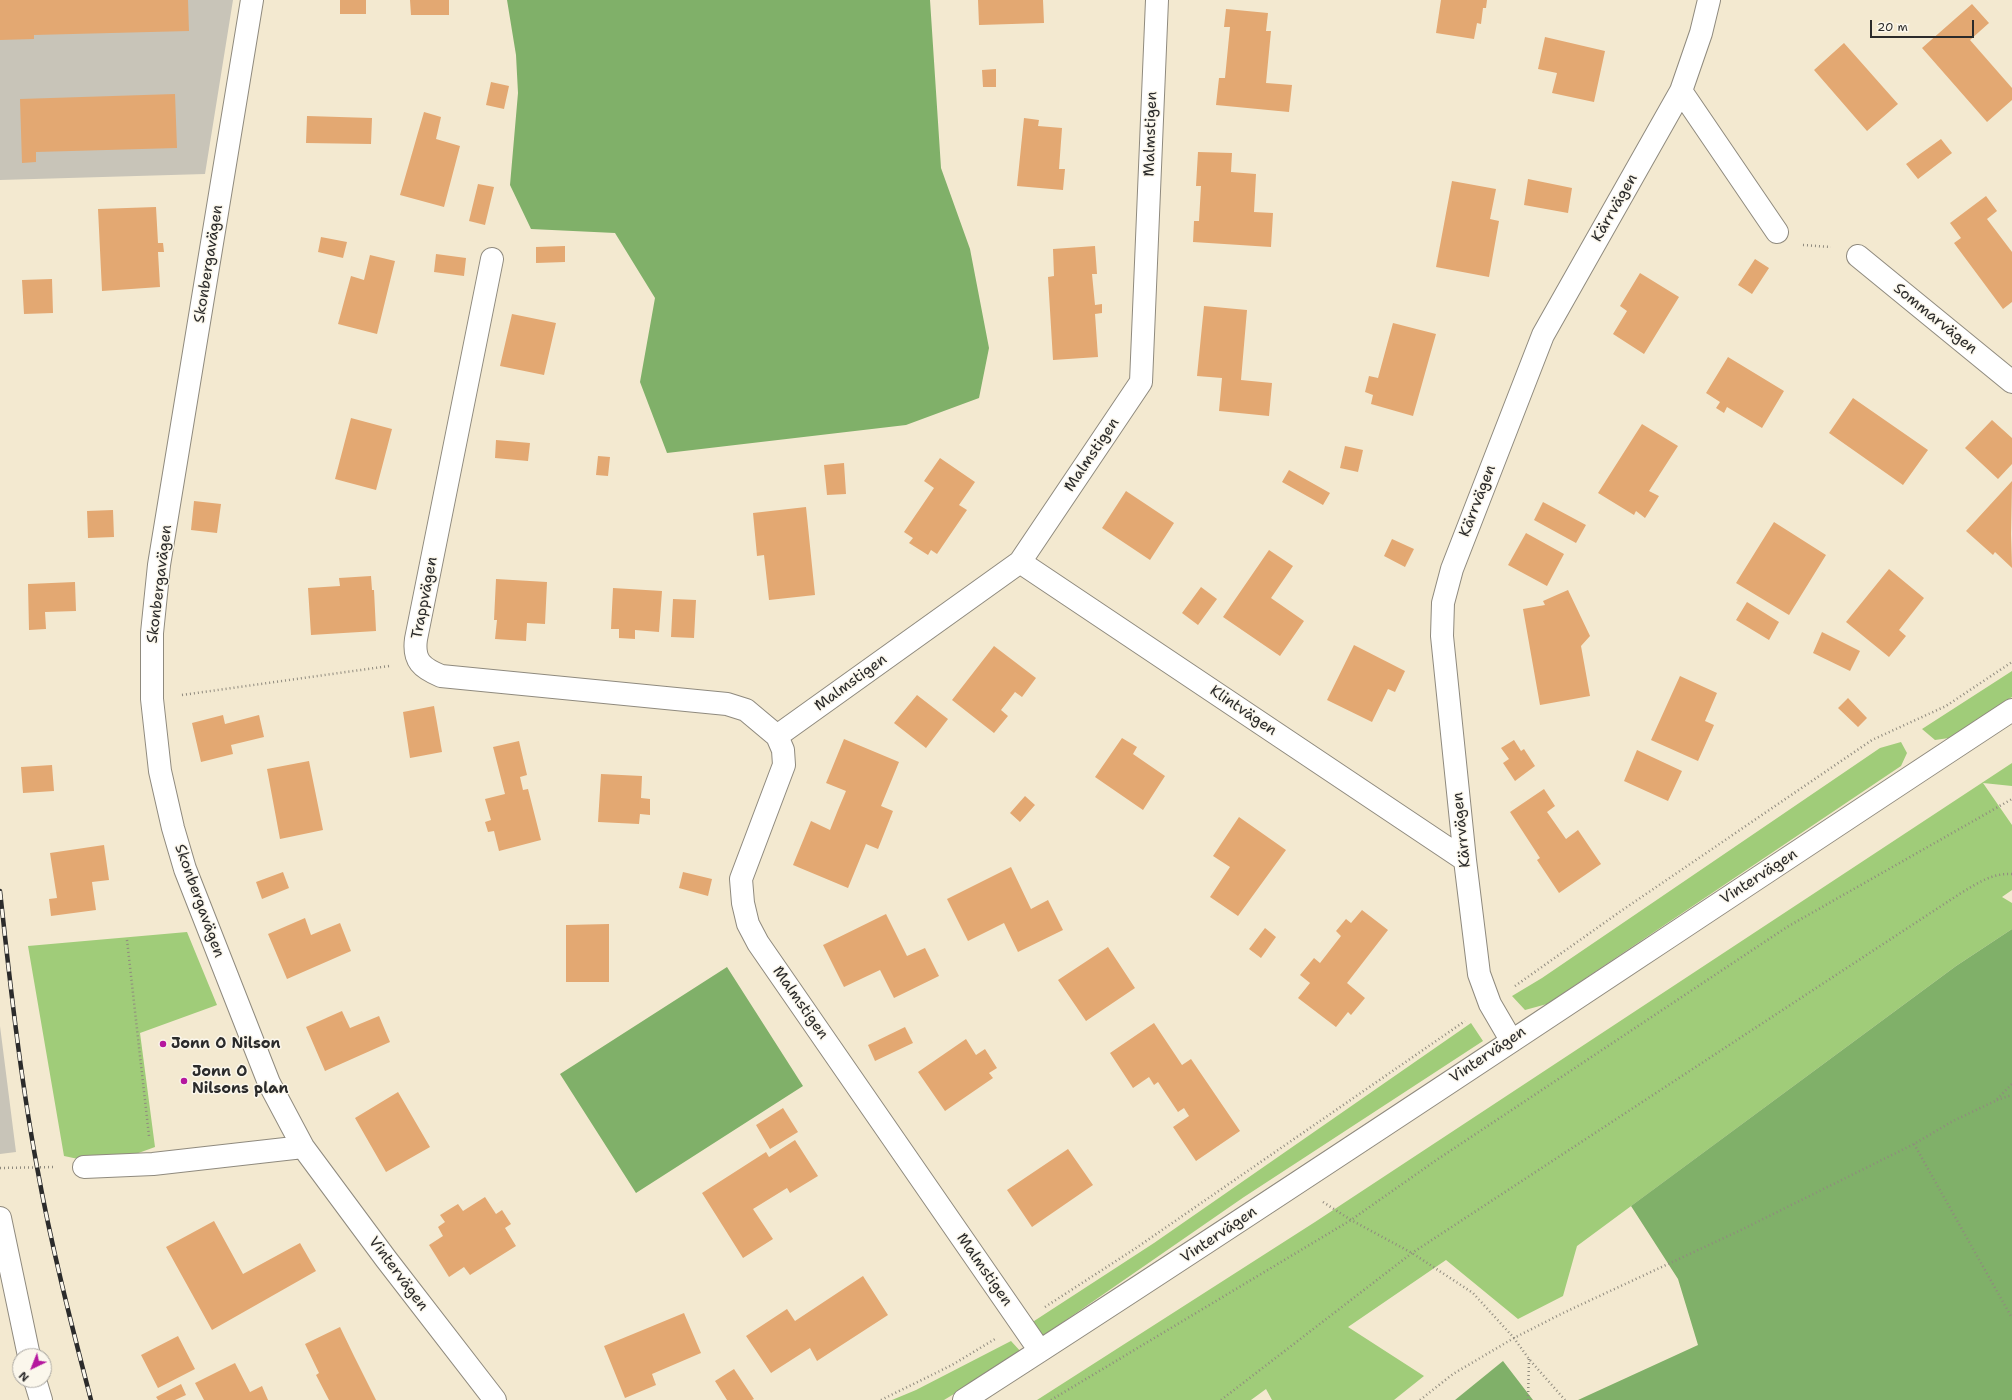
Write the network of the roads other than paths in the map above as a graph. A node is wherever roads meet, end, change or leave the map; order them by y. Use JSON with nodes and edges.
{"nodes":[{"id":1,"x":252,"y":0,"type":"edge"},
{"id":2,"x":1157,"y":0,"type":"edge"},
{"id":3,"x":1709,"y":0,"type":"edge"},
{"id":4,"x":1681,"y":91,"type":"junction"},
{"id":5,"x":1777,"y":232,"type":"road end"},
{"id":6,"x":1858,"y":256,"type":"road end"},
{"id":7,"x":492,"y":259,"type":"dead end"},
{"id":8,"x":2012,"y":382,"type":"edge"},
{"id":9,"x":1020,"y":562,"type":"junction"},
{"id":10,"x":2012,"y":710,"type":"edge"},
{"id":11,"x":777,"y":736,"type":"junction"},
{"id":12,"x":1465,"y":860,"type":"junction"},
{"id":13,"x":1511,"y":1040,"type":"junction"},
{"id":14,"x":303,"y":1147,"type":"junction"},
{"id":15,"x":84,"y":1168,"type":"road end"},
{"id":16,"x":0,"y":1218,"type":"edge"},
{"id":17,"x":27,"y":1348,"type":"edge"},
{"id":18,"x":1040,"y":1351,"type":"junction"},
{"id":19,"x":37,"y":1388,"type":"edge"},
{"id":20,"x":40,"y":1400,"type":"edge"},
{"id":21,"x":495,"y":1400,"type":"edge"},
{"id":22,"x":964,"y":1400,"type":"edge"}],
"edges":[{"from":1,"to":14,"type":"street","name":"Skonbergavägen"},
{"from":2,"to":9,"type":"street","name":"Malmstigen"},
{"from":3,"to":4,"type":"street","name":"Kärrvägen"},
{"from":4,"to":5,"type":"street"},
{"from":4,"to":12,"type":"street","name":"Kärrvägen"},
{"from":6,"to":8,"type":"street","name":"Sommarvägen"},
{"from":7,"to":11,"type":"street","name":"Trappvägen"},
{"from":9,"to":11,"type":"street","name":"Malmstigen"},
{"from":9,"to":12,"type":"street","name":"Klintvägen"},
{"from":10,"to":13,"type":"street","name":"Vintervägen"},
{"from":11,"to":18,"type":"street","name":"Malmstigen"},
{"from":12,"to":13,"type":"street","name":"Kärrvägen"},
{"from":13,"to":18,"type":"street","name":"Vintervägen"},
{"from":14,"to":15,"type":"street"},
{"from":14,"to":21,"type":"street","name":"Vintervägen"},
{"from":16,"to":17,"type":"street"},
{"from":18,"to":22,"type":"street","name":"Vintervägen"},
{"from":19,"to":20,"type":"street"}]}
